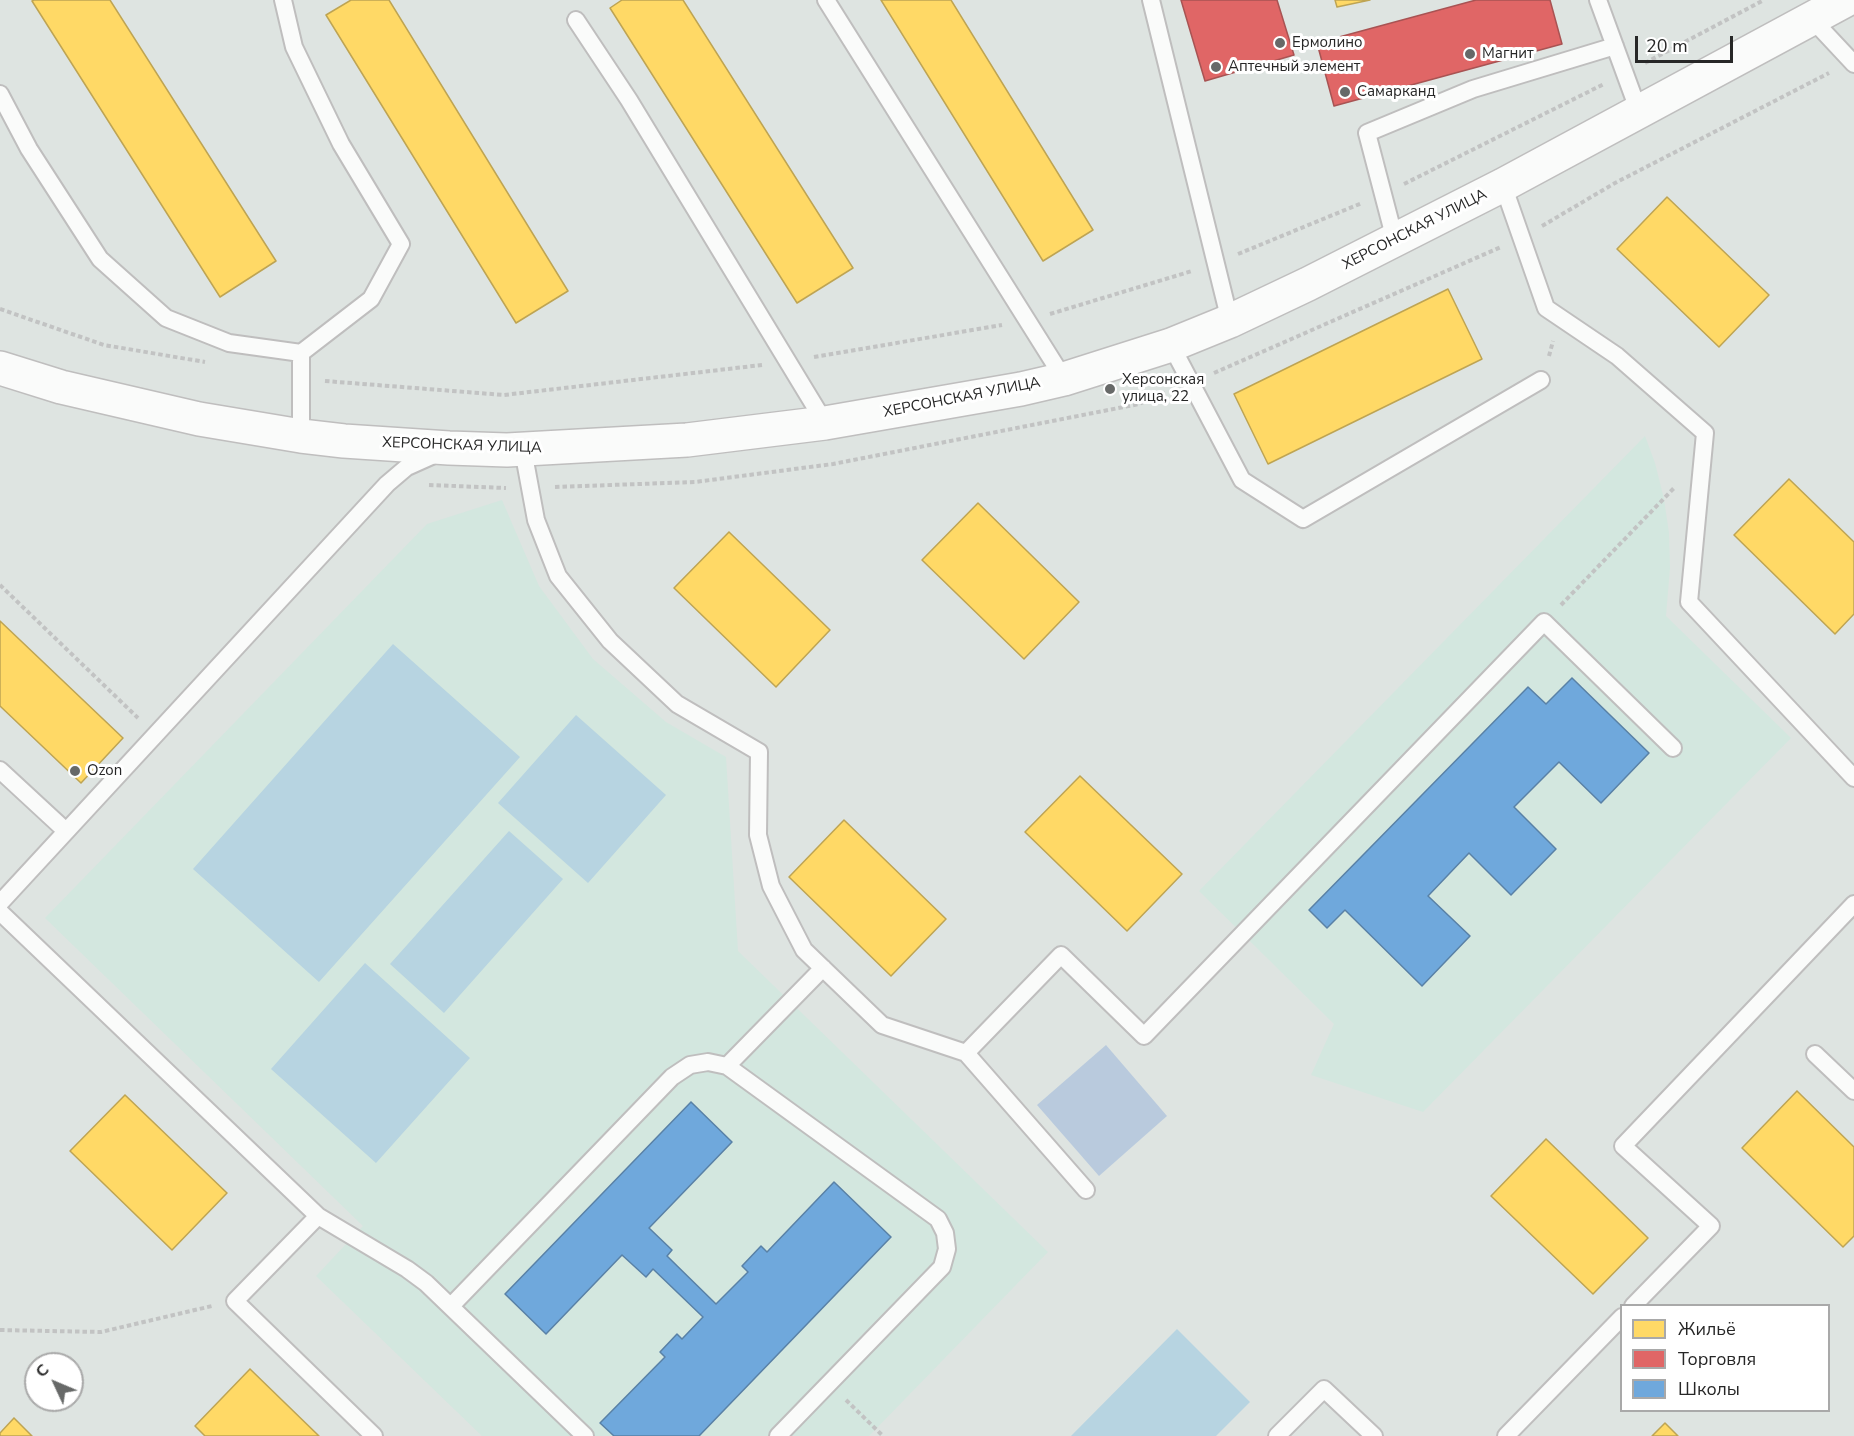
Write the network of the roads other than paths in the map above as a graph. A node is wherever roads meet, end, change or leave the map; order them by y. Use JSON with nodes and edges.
{"nodes":[{"id":1,"x":283,"y":0,"type":"edge"},
{"id":2,"x":826,"y":0,"type":"edge"},
{"id":3,"x":1151,"y":0,"type":"edge"},
{"id":4,"x":1598,"y":0,"type":"edge"},
{"id":5,"x":1846,"y":0,"type":"edge"},
{"id":6,"x":1811,"y":18,"type":"junction"},
{"id":7,"x":576,"y":20,"type":"dead end"},
{"id":8,"x":1615,"y":46,"type":"junction"},
{"id":9,"x":1853,"y":63,"type":"edge"},
{"id":10,"x":0,"y":94,"type":"edge"},
{"id":11,"x":1639,"y":112,"type":"junction"},
{"id":12,"x":1503,"y":185,"type":"junction"},
{"id":13,"x":1395,"y":240,"type":"junction"},
{"id":14,"x":1230,"y":321,"type":"junction"},
{"id":15,"x":1171,"y":345,"type":"junction"},
{"id":16,"x":301,"y":353,"type":"junction"},
{"id":17,"x":0,"y":368,"type":"edge"},
{"id":18,"x":1064,"y":379,"type":"junction"},
{"id":19,"x":1541,"y":380,"type":"road end"},
{"id":20,"x":825,"y":423,"type":"junction"},
{"id":21,"x":301,"y":436,"type":"junction"},
{"id":22,"x":449,"y":448,"type":"junction"},
{"id":23,"x":523,"y":450,"type":"junction"},
{"id":24,"x":1673,"y":748,"type":"dead end"},
{"id":25,"x":0,"y":770,"type":"edge"},
{"id":26,"x":1854,"y":778,"type":"edge"},
{"id":27,"x":66,"y":831,"type":"junction"},
{"id":28,"x":0,"y":903,"type":"edge"},
{"id":29,"x":1854,"y":904,"type":"edge"},
{"id":30,"x":0,"y":912,"type":"edge"},
{"id":31,"x":823,"y":968,"type":"junction"},
{"id":32,"x":966,"y":1053,"type":"junction"},
{"id":33,"x":1815,"y":1054,"type":"dead end"},
{"id":34,"x":727,"y":1066,"type":"junction"},
{"id":35,"x":1854,"y":1091,"type":"edge"},
{"id":36,"x":1086,"y":1190,"type":"dead end"},
{"id":37,"x":318,"y":1216,"type":"junction"},
{"id":38,"x":1634,"y":1304,"type":"edge"},
{"id":39,"x":451,"y":1306,"type":"junction"},
{"id":40,"x":1620,"y":1319,"type":"edge"},
{"id":41,"x":374,"y":1436,"type":"edge"},
{"id":42,"x":585,"y":1436,"type":"edge"},
{"id":43,"x":778,"y":1436,"type":"edge"},
{"id":44,"x":1277,"y":1436,"type":"edge"},
{"id":45,"x":1374,"y":1436,"type":"edge"},
{"id":46,"x":1506,"y":1436,"type":"edge"}],
"edges":[{"from":1,"to":16,"type":"lane"},
{"from":2,"to":18,"type":"lane"},
{"from":3,"to":14,"type":"lane"},
{"from":4,"to":8,"type":"lane"},
{"from":5,"to":6,"type":"street","name":"ХЕРСОНСКАЯ УЛИЦА"},
{"from":6,"to":9,"type":"lane"},
{"from":6,"to":11,"type":"street","name":"ХЕРСОНСКАЯ УЛИЦА"},
{"from":7,"to":20,"type":"lane"},
{"from":8,"to":11,"type":"lane"},
{"from":8,"to":13,"type":"lane"},
{"from":10,"to":16,"type":"lane"},
{"from":11,"to":12,"type":"street","name":"ХЕРСОНСКАЯ УЛИЦА"},
{"from":12,"to":13,"type":"street","name":"ХЕРСОНСКАЯ УЛИЦА"},
{"from":12,"to":26,"type":"lane"},
{"from":13,"to":14,"type":"street","name":"ХЕРСОНСКАЯ УЛИЦА"},
{"from":14,"to":15,"type":"street","name":"ХЕРСОНСКАЯ УЛИЦА"},
{"from":15,"to":18,"type":"street","name":"ХЕРСОНСКАЯ УЛИЦА"},
{"from":15,"to":19,"type":"lane"},
{"from":16,"to":21,"type":"lane"},
{"from":17,"to":21,"type":"street","name":"ХЕРСОНСКАЯ УЛИЦА"},
{"from":18,"to":20,"type":"street","name":"ХЕРСОНСКАЯ УЛИЦА"},
{"from":20,"to":23,"type":"street","name":"ХЕРСОНСКАЯ УЛИЦА"},
{"from":21,"to":22,"type":"street","name":"ХЕРСОНСКАЯ УЛИЦА"},
{"from":22,"to":23,"type":"street","name":"ХЕРСОНСКАЯ УЛИЦА"},
{"from":22,"to":27,"type":"lane"},
{"from":23,"to":31,"type":"lane"},
{"from":24,"to":32,"type":"lane"},
{"from":25,"to":27,"type":"lane"},
{"from":27,"to":28,"type":"lane"},
{"from":29,"to":38,"type":"lane"},
{"from":30,"to":37,"type":"lane"},
{"from":31,"to":32,"type":"lane"},
{"from":31,"to":34,"type":"lane"},
{"from":32,"to":36,"type":"lane"},
{"from":33,"to":35,"type":"lane"},
{"from":34,"to":39,"type":"lane"},
{"from":34,"to":43,"type":"lane"},
{"from":37,"to":39,"type":"lane"},
{"from":37,"to":41,"type":"lane"},
{"from":39,"to":42,"type":"lane"},
{"from":40,"to":46,"type":"lane"},
{"from":44,"to":45,"type":"lane"}]}
